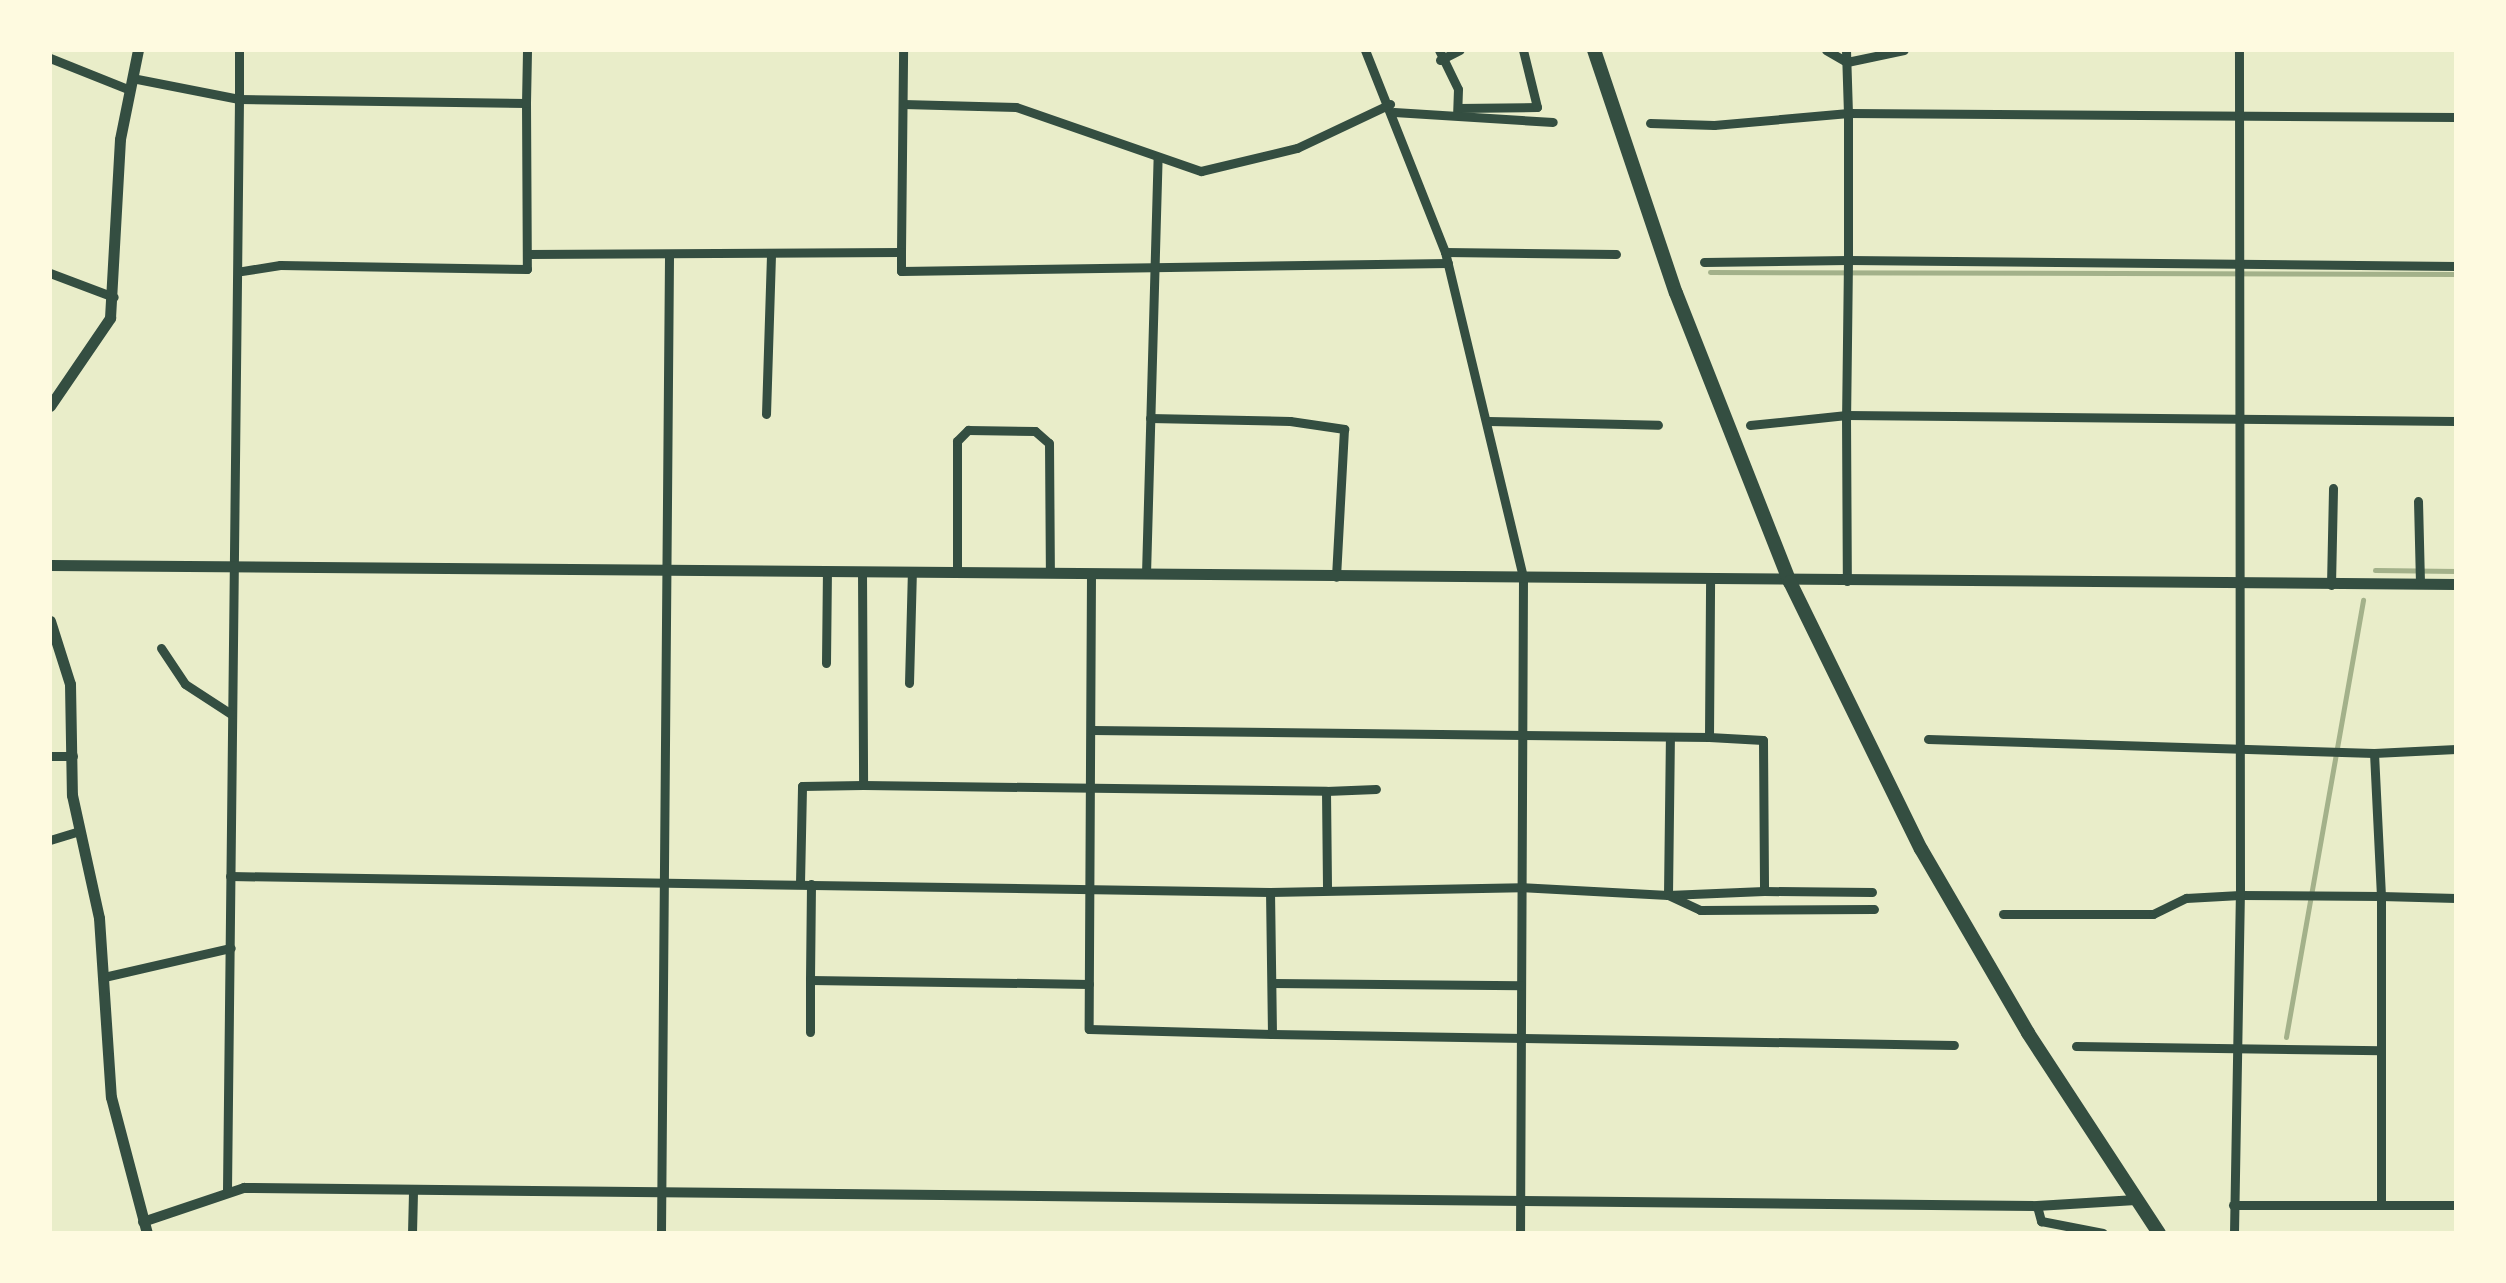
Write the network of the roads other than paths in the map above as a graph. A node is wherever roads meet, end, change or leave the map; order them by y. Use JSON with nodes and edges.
{"nodes":[{"id":1,"x":138,"y":50,"type":"edge"},
{"id":2,"x":239,"y":50,"type":"edge"},
{"id":3,"x":527,"y":50,"type":"edge"},
{"id":4,"x":903,"y":50,"type":"edge"},
{"id":5,"x":1365,"y":50,"type":"edge"},
{"id":6,"x":1460,"y":50,"type":"edge"},
{"id":7,"x":1523,"y":50,"type":"edge"},
{"id":8,"x":1594,"y":50,"type":"edge"},
{"id":9,"x":1826,"y":50,"type":"edge"},
{"id":10,"x":1846,"y":50,"type":"edge"},
{"id":11,"x":1904,"y":50,"type":"edge"},
{"id":12,"x":2239,"y":50,"type":"edge"},
{"id":13,"x":1440,"y":55,"type":"edge"},
{"id":14,"x":50,"y":58,"type":"edge"},
{"id":15,"x":1847,"y":62,"type":"junction"},
{"id":16,"x":131,"y":84,"type":"junction"},
{"id":17,"x":239,"y":99,"type":"junction"},
{"id":18,"x":526,"y":103,"type":"junction"},
{"id":19,"x":904,"y":104,"type":"junction"},
{"id":20,"x":1392,"y":108,"type":"junction"},
{"id":21,"x":1848,"y":113,"type":"junction"},
{"id":22,"x":1457,"y":114,"type":"junction"},
{"id":23,"x":2238,"y":117,"type":"junction"},
{"id":24,"x":2456,"y":117,"type":"edge"},
{"id":25,"x":1553,"y":122,"type":"dead end"},
{"id":26,"x":1650,"y":123,"type":"dead end"},
{"id":27,"x":1158,"y":157,"type":"junction"},
{"id":28,"x":901,"y":252,"type":"junction"},
{"id":29,"x":771,"y":253,"type":"junction"},
{"id":30,"x":527,"y":254,"type":"junction"},
{"id":31,"x":669,"y":254,"type":"junction"},
{"id":32,"x":1616,"y":254,"type":"dead end"},
{"id":33,"x":1446,"y":258,"type":"junction"},
{"id":34,"x":1848,"y":260,"type":"junction"},
{"id":35,"x":1704,"y":262,"type":"dead end"},
{"id":36,"x":2456,"y":266,"type":"edge"},
{"id":37,"x":2240,"y":267,"type":"junction"},
{"id":38,"x":241,"y":271,"type":"junction"},
{"id":39,"x":1154,"y":272,"type":"junction"},
{"id":40,"x":50,"y":273,"type":"edge"},
{"id":41,"x":114,"y":297,"type":"junction"},
{"id":42,"x":50,"y":406,"type":"edge"},
{"id":43,"x":766,"y":414,"type":"dead end"},
{"id":44,"x":1846,"y":415,"type":"junction"},
{"id":45,"x":1150,"y":418,"type":"junction"},
{"id":46,"x":2237,"y":419,"type":"junction"},
{"id":47,"x":1488,"y":421,"type":"junction"},
{"id":48,"x":2456,"y":421,"type":"edge"},
{"id":49,"x":1750,"y":424,"type":"dead end"},
{"id":50,"x":1658,"y":425,"type":"dead end"},
{"id":51,"x":2333,"y":488,"type":"dead end"},
{"id":52,"x":2418,"y":501,"type":"dead end"},
{"id":53,"x":233,"y":565,"type":"junction"},
{"id":54,"x":50,"y":566,"type":"edge"},
{"id":55,"x":666,"y":568,"type":"junction"},
{"id":56,"x":827,"y":570,"type":"junction"},
{"id":57,"x":862,"y":571,"type":"junction"},
{"id":58,"x":912,"y":572,"type":"junction"},
{"id":59,"x":957,"y":572,"type":"junction"},
{"id":60,"x":1050,"y":573,"type":"junction"},
{"id":61,"x":1091,"y":574,"type":"junction"},
{"id":62,"x":1146,"y":574,"type":"junction"},
{"id":63,"x":1336,"y":577,"type":"junction"},
{"id":64,"x":1523,"y":578,"type":"junction"},
{"id":65,"x":1710,"y":582,"type":"junction"},
{"id":66,"x":1790,"y":582,"type":"junction"},
{"id":67,"x":1847,"y":582,"type":"junction"},
{"id":68,"x":2420,"y":584,"type":"junction"},
{"id":69,"x":2456,"y":584,"type":"edge"},
{"id":70,"x":2236,"y":585,"type":"junction"},
{"id":71,"x":2331,"y":585,"type":"junction"},
{"id":72,"x":50,"y":621,"type":"edge"},
{"id":73,"x":162,"y":648,"type":"dead end"},
{"id":74,"x":826,"y":662,"type":"dead end"},
{"id":75,"x":909,"y":683,"type":"dead end"},
{"id":76,"x":232,"y":714,"type":"junction"},
{"id":77,"x":1092,"y":730,"type":"junction"},
{"id":78,"x":1523,"y":736,"type":"junction"},
{"id":79,"x":1709,"y":737,"type":"junction"},
{"id":80,"x":1670,"y":738,"type":"junction"},
{"id":81,"x":1928,"y":739,"type":"dead end"},
{"id":82,"x":2240,"y":748,"type":"junction"},
{"id":83,"x":2456,"y":749,"type":"edge"},
{"id":84,"x":2374,"y":753,"type":"junction"},
{"id":85,"x":50,"y":756,"type":"edge"},
{"id":86,"x":73,"y":756,"type":"junction"},
{"id":87,"x":863,"y":784,"type":"junction"},
{"id":88,"x":1092,"y":788,"type":"junction"},
{"id":89,"x":1376,"y":789,"type":"dead end"},
{"id":90,"x":1326,"y":791,"type":"junction"},
{"id":91,"x":79,"y":831,"type":"junction"},
{"id":92,"x":50,"y":840,"type":"edge"},
{"id":93,"x":230,"y":876,"type":"junction"},
{"id":94,"x":662,"y":879,"type":"junction"},
{"id":95,"x":806,"y":884,"type":"junction"},
{"id":96,"x":1091,"y":887,"type":"junction"},
{"id":97,"x":1521,"y":887,"type":"junction"},
{"id":98,"x":1326,"y":890,"type":"junction"},
{"id":99,"x":1764,"y":891,"type":"junction"},
{"id":100,"x":1270,"y":892,"type":"junction"},
{"id":101,"x":1872,"y":892,"type":"dead end"},
{"id":102,"x":2240,"y":895,"type":"junction"},
{"id":103,"x":1668,"y":896,"type":"junction"},
{"id":104,"x":2381,"y":896,"type":"junction"},
{"id":105,"x":2456,"y":898,"type":"edge"},
{"id":106,"x":1874,"y":909,"type":"dead end"},
{"id":107,"x":2004,"y":914,"type":"dead end"},
{"id":108,"x":231,"y":948,"type":"junction"},
{"id":109,"x":104,"y":977,"type":"junction"},
{"id":110,"x":810,"y":980,"type":"junction"},
{"id":111,"x":1272,"y":983,"type":"junction"},
{"id":112,"x":1090,"y":984,"type":"junction"},
{"id":113,"x":1521,"y":984,"type":"junction"},
{"id":114,"x":810,"y":1032,"type":"dead end"},
{"id":115,"x":1272,"y":1034,"type":"junction"},
{"id":116,"x":1521,"y":1036,"type":"junction"},
{"id":117,"x":1954,"y":1045,"type":"dead end"},
{"id":118,"x":2076,"y":1046,"type":"dead end"},
{"id":119,"x":2234,"y":1046,"type":"junction"},
{"id":120,"x":2382,"y":1050,"type":"junction"},
{"id":121,"x":413,"y":1190,"type":"junction"},
{"id":122,"x":661,"y":1191,"type":"junction"},
{"id":123,"x":226,"y":1192,"type":"junction"},
{"id":124,"x":1520,"y":1198,"type":"junction"},
{"id":125,"x":2136,"y":1200,"type":"junction"},
{"id":126,"x":2381,"y":1204,"type":"junction"},
{"id":127,"x":2233,"y":1205,"type":"junction"},
{"id":128,"x":2456,"y":1205,"type":"edge"},
{"id":129,"x":2037,"y":1206,"type":"junction"},
{"id":130,"x":145,"y":1228,"type":"edge"},
{"id":131,"x":412,"y":1233,"type":"edge"},
{"id":132,"x":661,"y":1233,"type":"edge"},
{"id":133,"x":1520,"y":1233,"type":"edge"},
{"id":134,"x":2103,"y":1233,"type":"edge"},
{"id":135,"x":2159,"y":1233,"type":"edge"},
{"id":136,"x":2234,"y":1233,"type":"edge"}],
"edges":[{"from":1,"to":16,"type":"main road"},
{"from":2,"to":17,"type":"street"},
{"from":3,"to":18,"type":"street"},
{"from":4,"to":19,"type":"street"},
{"from":5,"to":20,"type":"street"},
{"from":6,"to":13,"type":"street"},
{"from":7,"to":22,"type":"street"},
{"from":8,"to":66,"type":"highway"},
{"from":9,"to":15,"type":"street"},
{"from":10,"to":15,"type":"street"},
{"from":11,"to":15,"type":"street"},
{"from":12,"to":23,"type":"street"},
{"from":13,"to":22,"type":"street"},
{"from":14,"to":16,"type":"street"},
{"from":15,"to":21,"type":"street"},
{"from":16,"to":17,"type":"street"},
{"from":16,"to":41,"type":"main road"},
{"from":17,"to":18,"type":"street"},
{"from":17,"to":38,"type":"street"},
{"from":18,"to":30,"type":"street"},
{"from":19,"to":27,"type":"street"},
{"from":19,"to":28,"type":"street"},
{"from":20,"to":22,"type":"street"},
{"from":20,"to":27,"type":"street"},
{"from":20,"to":33,"type":"street"},
{"from":21,"to":23,"type":"street"},
{"from":21,"to":26,"type":"street"},
{"from":21,"to":34,"type":"street"},
{"from":22,"to":25,"type":"street"},
{"from":23,"to":24,"type":"street"},
{"from":23,"to":37,"type":"street"},
{"from":27,"to":39,"type":"street"},
{"from":28,"to":29,"type":"street"},
{"from":28,"to":39,"type":"street"},
{"from":29,"to":31,"type":"street"},
{"from":29,"to":43,"type":"street"},
{"from":30,"to":31,"type":"street"},
{"from":30,"to":38,"type":"street"},
{"from":31,"to":55,"type":"street"},
{"from":32,"to":33,"type":"street"},
{"from":33,"to":39,"type":"street"},
{"from":33,"to":47,"type":"street"},
{"from":34,"to":35,"type":"street"},
{"from":34,"to":37,"type":"street"},
{"from":34,"to":44,"type":"street"},
{"from":36,"to":37,"type":"street"},
{"from":37,"to":46,"type":"street"},
{"from":38,"to":53,"type":"street"},
{"from":39,"to":45,"type":"street"},
{"from":40,"to":41,"type":"street"},
{"from":41,"to":42,"type":"main road"},
{"from":44,"to":46,"type":"street"},
{"from":44,"to":49,"type":"street"},
{"from":44,"to":67,"type":"street"},
{"from":45,"to":62,"type":"street"},
{"from":45,"to":63,"type":"street"},
{"from":46,"to":48,"type":"street"},
{"from":46,"to":70,"type":"street"},
{"from":47,"to":50,"type":"street"},
{"from":47,"to":64,"type":"street"},
{"from":51,"to":71,"type":"street"},
{"from":52,"to":68,"type":"street"},
{"from":53,"to":54,"type":"main road"},
{"from":53,"to":55,"type":"main road"},
{"from":53,"to":76,"type":"street"},
{"from":55,"to":56,"type":"main road"},
{"from":55,"to":94,"type":"street"},
{"from":56,"to":57,"type":"main road"},
{"from":56,"to":74,"type":"street"},
{"from":57,"to":58,"type":"main road"},
{"from":57,"to":87,"type":"street"},
{"from":58,"to":59,"type":"main road"},
{"from":58,"to":75,"type":"street"},
{"from":59,"to":60,"type":"main road"},
{"from":59,"to":60,"type":"street"},
{"from":60,"to":61,"type":"main road"},
{"from":61,"to":62,"type":"main road"},
{"from":61,"to":77,"type":"street"},
{"from":62,"to":63,"type":"main road"},
{"from":63,"to":64,"type":"main road"},
{"from":64,"to":65,"type":"main road"},
{"from":64,"to":78,"type":"street"},
{"from":65,"to":66,"type":"main road"},
{"from":65,"to":79,"type":"street"},
{"from":66,"to":67,"type":"main road"},
{"from":66,"to":125,"type":"highway"},
{"from":67,"to":70,"type":"main road"},
{"from":68,"to":69,"type":"main road"},
{"from":68,"to":71,"type":"main road"},
{"from":70,"to":71,"type":"main road"},
{"from":70,"to":82,"type":"street"},
{"from":72,"to":86,"type":"main road"},
{"from":73,"to":76,"type":"street"},
{"from":76,"to":93,"type":"street"},
{"from":77,"to":78,"type":"street"},
{"from":77,"to":88,"type":"street"},
{"from":78,"to":80,"type":"street"},
{"from":78,"to":97,"type":"street"},
{"from":79,"to":80,"type":"street"},
{"from":79,"to":99,"type":"street"},
{"from":80,"to":103,"type":"street"},
{"from":81,"to":82,"type":"street"},
{"from":82,"to":84,"type":"street"},
{"from":82,"to":102,"type":"street"},
{"from":83,"to":84,"type":"street"},
{"from":84,"to":104,"type":"street"},
{"from":85,"to":86,"type":"street"},
{"from":86,"to":91,"type":"main road"},
{"from":87,"to":88,"type":"street"},
{"from":87,"to":95,"type":"street"},
{"from":88,"to":90,"type":"street"},
{"from":88,"to":96,"type":"street"},
{"from":89,"to":90,"type":"street"},
{"from":90,"to":98,"type":"street"},
{"from":91,"to":92,"type":"street"},
{"from":91,"to":109,"type":"main road"},
{"from":93,"to":94,"type":"street"},
{"from":93,"to":108,"type":"street"},
{"from":94,"to":95,"type":"street"},
{"from":94,"to":122,"type":"street"},
{"from":95,"to":96,"type":"street"},
{"from":95,"to":110,"type":"street"},
{"from":96,"to":100,"type":"street"},
{"from":96,"to":112,"type":"street"},
{"from":97,"to":98,"type":"street"},
{"from":97,"to":103,"type":"street"},
{"from":97,"to":113,"type":"street"},
{"from":98,"to":100,"type":"street"},
{"from":99,"to":101,"type":"street"},
{"from":99,"to":103,"type":"street"},
{"from":100,"to":111,"type":"street"},
{"from":102,"to":104,"type":"street"},
{"from":102,"to":107,"type":"street"},
{"from":102,"to":119,"type":"street"},
{"from":103,"to":106,"type":"street"},
{"from":104,"to":105,"type":"street"},
{"from":104,"to":120,"type":"street"},
{"from":108,"to":109,"type":"street"},
{"from":108,"to":123,"type":"street"},
{"from":109,"to":130,"type":"main road"},
{"from":110,"to":112,"type":"street"},
{"from":110,"to":114,"type":"street"},
{"from":111,"to":113,"type":"street"},
{"from":111,"to":115,"type":"street"},
{"from":112,"to":115,"type":"street"},
{"from":113,"to":116,"type":"street"},
{"from":115,"to":116,"type":"street"},
{"from":116,"to":117,"type":"street"},
{"from":116,"to":124,"type":"street"},
{"from":118,"to":119,"type":"street"},
{"from":119,"to":120,"type":"street"},
{"from":119,"to":127,"type":"street"},
{"from":120,"to":126,"type":"street"},
{"from":121,"to":122,"type":"street"},
{"from":121,"to":123,"type":"street"},
{"from":121,"to":131,"type":"street"},
{"from":122,"to":124,"type":"street"},
{"from":122,"to":132,"type":"street"},
{"from":123,"to":130,"type":"street"},
{"from":124,"to":129,"type":"street"},
{"from":124,"to":133,"type":"street"},
{"from":125,"to":129,"type":"street"},
{"from":125,"to":135,"type":"highway"},
{"from":126,"to":127,"type":"street"},
{"from":126,"to":128,"type":"street"},
{"from":127,"to":136,"type":"street"},
{"from":129,"to":134,"type":"street"}]}
